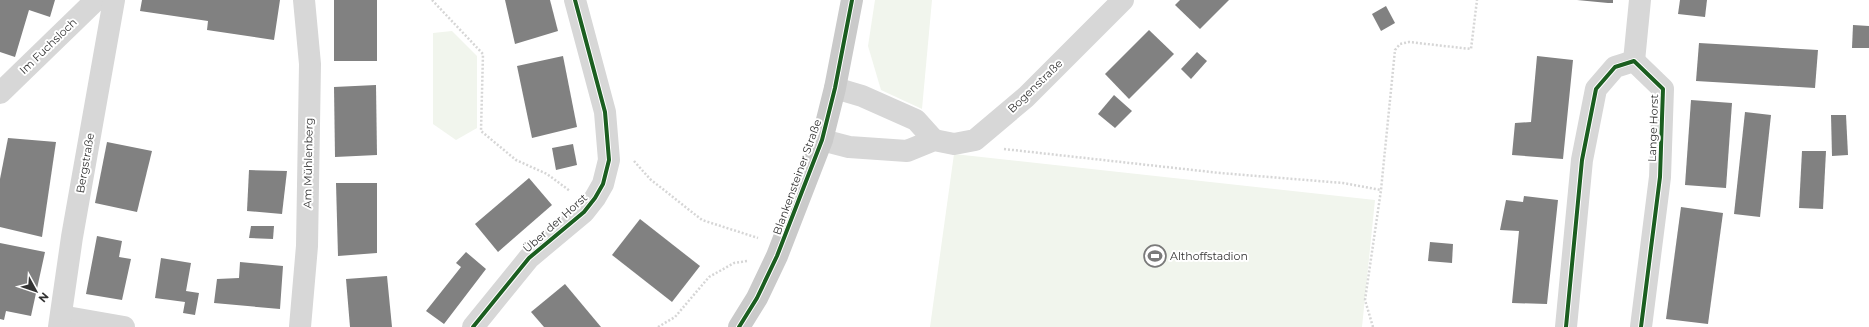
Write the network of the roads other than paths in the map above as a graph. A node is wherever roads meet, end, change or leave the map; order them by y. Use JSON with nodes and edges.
{"nodes":[{"id":1,"x":96,"y":0,"type":"edge"},
{"id":2,"x":114,"y":0,"type":"edge"},
{"id":3,"x":304,"y":0,"type":"edge"},
{"id":4,"x":575,"y":0,"type":"edge"},
{"id":5,"x":852,"y":0,"type":"edge"},
{"id":6,"x":1640,"y":0,"type":"edge"},
{"id":7,"x":1114,"y":3,"type":"edge"},
{"id":8,"x":1634,"y":61,"type":"junction"},
{"id":9,"x":835,"y":88,"type":"junction"},
{"id":10,"x":0,"y":93,"type":"edge"},
{"id":11,"x":822,"y":140,"type":"junction"},
{"id":12,"x":934,"y":140,"type":"junction"},
{"id":13,"x":60,"y":321,"type":"edge"},
{"id":14,"x":124,"y":327,"type":"edge"},
{"id":15,"x":300,"y":327,"type":"edge"},
{"id":16,"x":473,"y":327,"type":"edge"},
{"id":17,"x":739,"y":327,"type":"edge"},
{"id":18,"x":1566,"y":327,"type":"edge"},
{"id":19,"x":1641,"y":327,"type":"edge"}],
"edges":[{"from":1,"to":10,"type":"street","name":"Im Fuchsloch"},
{"from":2,"to":13,"type":"street","name":"Bergstraße"},
{"from":3,"to":15,"type":"street","name":"Am Mühlenberg"},
{"from":4,"to":16,"type":"street","name":"Über der Horst"},
{"from":5,"to":9,"type":"main road","name":"Blankensteiner Straße"},
{"from":6,"to":8,"type":"street"},
{"from":7,"to":12,"type":"street","name":"Bogenstraße"},
{"from":8,"to":18,"type":"street"},
{"from":8,"to":19,"type":"street","name":"Lange Horst"},
{"from":9,"to":11,"type":"main road","name":"Blankensteiner Straße"},
{"from":9,"to":12,"type":"street"},
{"from":11,"to":12,"type":"street"},
{"from":11,"to":17,"type":"main road","name":"Blankensteiner Straße"},
{"from":13,"to":14,"type":"street"}]}
